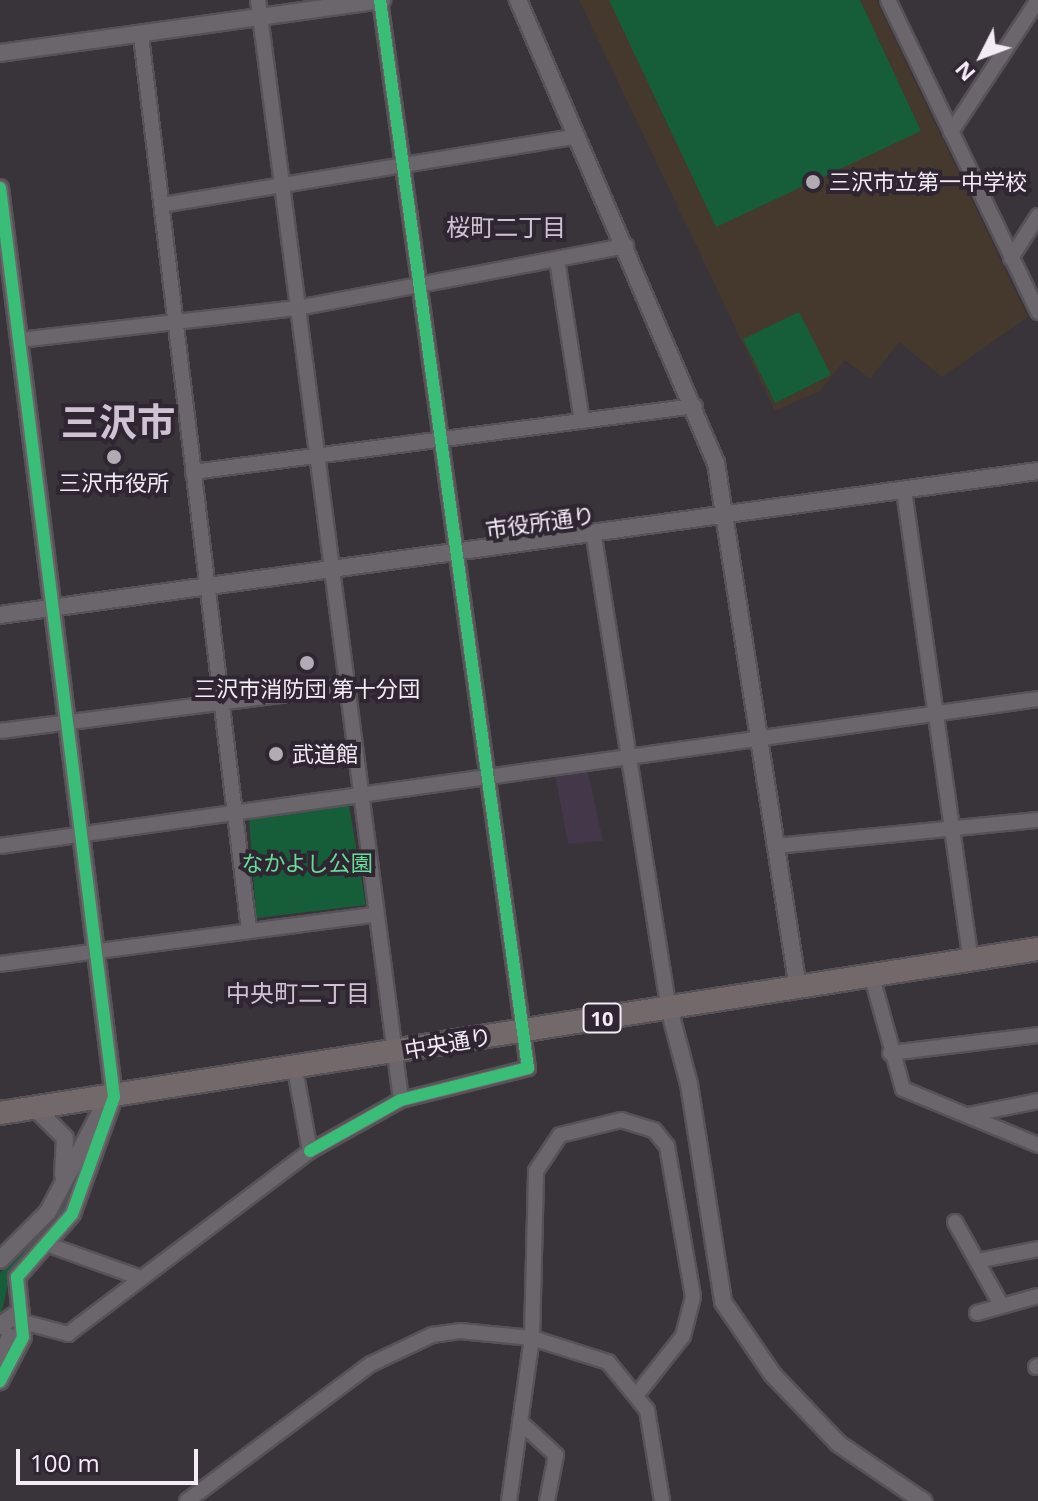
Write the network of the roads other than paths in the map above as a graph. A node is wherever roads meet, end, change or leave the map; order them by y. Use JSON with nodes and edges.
{"nodes":[{"id":1,"x":258,"y":0,"type":"edge"},
{"id":2,"x":381,"y":0,"type":"edge"},
{"id":3,"x":518,"y":0,"type":"edge"},
{"id":4,"x":888,"y":0,"type":"edge"},
{"id":5,"x":1038,"y":0,"type":"edge"},
{"id":6,"x":261,"y":22,"type":"junction"},
{"id":7,"x":141,"y":36,"type":"junction"},
{"id":8,"x":0,"y":53,"type":"edge"},
{"id":9,"x":951,"y":132,"type":"junction"},
{"id":10,"x":577,"y":136,"type":"junction"},
{"id":11,"x":404,"y":167,"type":"junction"},
{"id":12,"x":283,"y":187,"type":"junction"},
{"id":13,"x":0,"y":188,"type":"edge"},
{"id":14,"x":162,"y":205,"type":"junction"},
{"id":15,"x":1038,"y":216,"type":"edge"},
{"id":16,"x":626,"y":246,"type":"junction"},
{"id":17,"x":1011,"y":258,"type":"junction"},
{"id":18,"x":557,"y":260,"type":"junction"},
{"id":19,"x":421,"y":285,"type":"junction"},
{"id":20,"x":297,"y":308,"type":"junction"},
{"id":21,"x":1038,"y":312,"type":"edge"},
{"id":22,"x":175,"y":324,"type":"junction"},
{"id":23,"x":20,"y":340,"type":"junction"},
{"id":24,"x":695,"y":406,"type":"junction"},
{"id":25,"x":582,"y":421,"type":"junction"},
{"id":26,"x":444,"y":439,"type":"junction"},
{"id":27,"x":313,"y":456,"type":"junction"},
{"id":28,"x":1038,"y":471,"type":"edge"},
{"id":29,"x":193,"y":472,"type":"junction"},
{"id":30,"x":904,"y":491,"type":"junction"},
{"id":31,"x":730,"y":516,"type":"junction"},
{"id":32,"x":594,"y":537,"type":"junction"},
{"id":33,"x":462,"y":555,"type":"junction"},
{"id":34,"x":329,"y":574,"type":"junction"},
{"id":35,"x":208,"y":589,"type":"junction"},
{"id":36,"x":53,"y":608,"type":"junction"},
{"id":37,"x":0,"y":615,"type":"edge"},
{"id":38,"x":342,"y":687,"type":"junction"},
{"id":39,"x":1038,"y":699,"type":"edge"},
{"id":40,"x":225,"y":702,"type":"junction"},
{"id":41,"x":936,"y":713,"type":"junction"},
{"id":42,"x":67,"y":722,"type":"junction"},
{"id":43,"x":0,"y":731,"type":"edge"},
{"id":44,"x":758,"y":739,"type":"junction"},
{"id":45,"x":628,"y":758,"type":"junction"},
{"id":46,"x":491,"y":782,"type":"junction"},
{"id":47,"x":357,"y":794,"type":"junction"},
{"id":48,"x":234,"y":812,"type":"junction"},
{"id":49,"x":1038,"y":820,"type":"edge"},
{"id":50,"x":949,"y":830,"type":"junction"},
{"id":51,"x":80,"y":834,"type":"junction"},
{"id":52,"x":0,"y":846,"type":"edge"},
{"id":53,"x":776,"y":846,"type":"junction"},
{"id":54,"x":372,"y":915,"type":"junction"},
{"id":55,"x":249,"y":930,"type":"junction"},
{"id":56,"x":1038,"y":949,"type":"edge"},
{"id":57,"x":95,"y":951,"type":"junction"},
{"id":58,"x":971,"y":960,"type":"junction"},
{"id":59,"x":0,"y":964,"type":"edge"},
{"id":60,"x":872,"y":977,"type":"junction"},
{"id":61,"x":798,"y":988,"type":"junction"},
{"id":62,"x":669,"y":1008,"type":"junction"},
{"id":63,"x":525,"y":1030,"type":"junction"},
{"id":64,"x":1038,"y":1035,"type":"edge"},
{"id":65,"x":393,"y":1052,"type":"junction"},
{"id":66,"x":890,"y":1053,"type":"junction"},
{"id":67,"x":295,"y":1069,"type":"junction"},
{"id":68,"x":114,"y":1097,"type":"junction"},
{"id":69,"x":401,"y":1100,"type":"junction"},
{"id":70,"x":1038,"y":1101,"type":"edge"},
{"id":71,"x":35,"y":1108,"type":"junction"},
{"id":72,"x":0,"y":1113,"type":"edge"},
{"id":73,"x":967,"y":1115,"type":"junction"},
{"id":74,"x":1038,"y":1145,"type":"edge"},
{"id":75,"x":310,"y":1151,"type":"junction"},
{"id":76,"x":61,"y":1189,"type":"junction"},
{"id":77,"x":955,"y":1222,"type":"dead end"},
{"id":78,"x":49,"y":1245,"type":"junction"},
{"id":79,"x":1038,"y":1249,"type":"edge"},
{"id":80,"x":0,"y":1260,"type":"edge"},
{"id":81,"x":982,"y":1260,"type":"junction"},
{"id":82,"x":141,"y":1278,"type":"junction"},
{"id":83,"x":1038,"y":1296,"type":"edge"},
{"id":84,"x":1000,"y":1303,"type":"junction"},
{"id":85,"x":977,"y":1313,"type":"dead end"},
{"id":86,"x":22,"y":1316,"type":"junction"},
{"id":87,"x":5,"y":1332,"type":"edge"},
{"id":88,"x":532,"y":1338,"type":"junction"},
{"id":89,"x":0,"y":1360,"type":"edge"},
{"id":90,"x":0,"y":1381,"type":"edge"},
{"id":91,"x":638,"y":1393,"type":"junction"},
{"id":92,"x":520,"y":1422,"type":"junction"},
{"id":93,"x":187,"y":1501,"type":"edge"},
{"id":94,"x":509,"y":1501,"type":"edge"},
{"id":95,"x":547,"y":1501,"type":"edge"},
{"id":96,"x":662,"y":1501,"type":"edge"},
{"id":97,"x":923,"y":1501,"type":"edge"}],
"edges":[{"from":1,"to":6,"type":"street"},
{"from":2,"to":6,"type":"street"},
{"from":2,"to":11,"type":"street"},
{"from":3,"to":10,"type":"street"},
{"from":4,"to":9,"type":"street"},
{"from":5,"to":9,"type":"street"},
{"from":6,"to":7,"type":"street"},
{"from":6,"to":12,"type":"street"},
{"from":7,"to":8,"type":"street"},
{"from":7,"to":14,"type":"street"},
{"from":9,"to":17,"type":"street"},
{"from":10,"to":11,"type":"street"},
{"from":10,"to":16,"type":"street"},
{"from":11,"to":12,"type":"street"},
{"from":11,"to":19,"type":"street"},
{"from":12,"to":14,"type":"street"},
{"from":12,"to":20,"type":"street"},
{"from":13,"to":23,"type":"street"},
{"from":14,"to":22,"type":"street"},
{"from":15,"to":17,"type":"street"},
{"from":16,"to":18,"type":"street"},
{"from":16,"to":24,"type":"street"},
{"from":17,"to":21,"type":"street"},
{"from":18,"to":19,"type":"street"},
{"from":18,"to":25,"type":"street"},
{"from":19,"to":20,"type":"street"},
{"from":19,"to":26,"type":"street"},
{"from":20,"to":22,"type":"street"},
{"from":20,"to":27,"type":"street"},
{"from":22,"to":23,"type":"street"},
{"from":22,"to":29,"type":"street"},
{"from":23,"to":36,"type":"street"},
{"from":24,"to":25,"type":"street"},
{"from":24,"to":31,"type":"street"},
{"from":25,"to":26,"type":"street"},
{"from":26,"to":27,"type":"street"},
{"from":26,"to":33,"type":"street"},
{"from":27,"to":29,"type":"street"},
{"from":27,"to":34,"type":"street"},
{"from":28,"to":30,"type":"street","name":"市役所通り"},
{"from":29,"to":35,"type":"street"},
{"from":30,"to":31,"type":"street","name":"市役所通り"},
{"from":30,"to":41,"type":"street"},
{"from":31,"to":32,"type":"street","name":"市役所通り"},
{"from":31,"to":44,"type":"street"},
{"from":32,"to":33,"type":"street","name":"市役所通り"},
{"from":32,"to":45,"type":"street"},
{"from":33,"to":34,"type":"street","name":"市役所通り"},
{"from":33,"to":46,"type":"street"},
{"from":34,"to":35,"type":"street","name":"市役所通り"},
{"from":34,"to":38,"type":"street"},
{"from":35,"to":36,"type":"street","name":"市役所通り"},
{"from":35,"to":40,"type":"street"},
{"from":36,"to":37,"type":"street","name":"市役所通り"},
{"from":36,"to":42,"type":"street"},
{"from":38,"to":40,"type":"street"},
{"from":38,"to":47,"type":"street"},
{"from":39,"to":41,"type":"street"},
{"from":40,"to":42,"type":"street"},
{"from":40,"to":48,"type":"street"},
{"from":41,"to":44,"type":"street"},
{"from":41,"to":50,"type":"street"},
{"from":42,"to":43,"type":"street"},
{"from":42,"to":51,"type":"street"},
{"from":44,"to":45,"type":"street"},
{"from":44,"to":53,"type":"street"},
{"from":45,"to":46,"type":"street"},
{"from":45,"to":62,"type":"street"},
{"from":46,"to":47,"type":"street"},
{"from":46,"to":63,"type":"street"},
{"from":47,"to":48,"type":"street"},
{"from":47,"to":54,"type":"street"},
{"from":48,"to":51,"type":"street"},
{"from":48,"to":55,"type":"street"},
{"from":49,"to":50,"type":"street"},
{"from":50,"to":53,"type":"street"},
{"from":50,"to":58,"type":"street"},
{"from":51,"to":52,"type":"street"},
{"from":51,"to":57,"type":"street"},
{"from":53,"to":61,"type":"street"},
{"from":54,"to":55,"type":"street"},
{"from":54,"to":65,"type":"street"},
{"from":55,"to":57,"type":"street"},
{"from":56,"to":58,"type":"main road","name":"中央通り","number":"10"},
{"from":57,"to":59,"type":"street"},
{"from":57,"to":68,"type":"street"},
{"from":58,"to":60,"type":"main road","name":"中央通り","number":"10"},
{"from":60,"to":61,"type":"main road","name":"中央通り","number":"10"},
{"from":60,"to":66,"type":"street"},
{"from":61,"to":62,"type":"main road","name":"中央通り","number":"10"},
{"from":62,"to":63,"type":"main road","name":"中央通り","number":"10"},
{"from":62,"to":97,"type":"street"},
{"from":63,"to":65,"type":"main road","name":"中央通り","number":"10"},
{"from":63,"to":69,"type":"street"},
{"from":64,"to":66,"type":"street"},
{"from":65,"to":67,"type":"main road","name":"中央通り","number":"10"},
{"from":65,"to":69,"type":"street"},
{"from":66,"to":73,"type":"street"},
{"from":67,"to":68,"type":"main road","name":"中央通り","number":"10"},
{"from":67,"to":75,"type":"street"},
{"from":68,"to":71,"type":"main road","name":"中央通り","number":"10"},
{"from":68,"to":76,"type":"street"},
{"from":68,"to":78,"type":"street"},
{"from":69,"to":75,"type":"street"},
{"from":70,"to":73,"type":"street"},
{"from":71,"to":72,"type":"main road","name":"中央通り","number":"10"},
{"from":71,"to":76,"type":"street"},
{"from":73,"to":74,"type":"street"},
{"from":75,"to":82,"type":"street"},
{"from":76,"to":80,"type":"street"},
{"from":77,"to":81,"type":"street"},
{"from":78,"to":82,"type":"street"},
{"from":78,"to":86,"type":"street"},
{"from":79,"to":81,"type":"street"},
{"from":81,"to":84,"type":"street"},
{"from":82,"to":86,"type":"street"},
{"from":83,"to":84,"type":"street"},
{"from":84,"to":85,"type":"street"},
{"from":86,"to":87,"type":"street"},
{"from":86,"to":90,"type":"street"},
{"from":87,"to":89,"type":"street"},
{"from":88,"to":91,"type":"street"},
{"from":88,"to":91,"type":"street"},
{"from":88,"to":92,"type":"street"},
{"from":88,"to":93,"type":"street"},
{"from":91,"to":96,"type":"street"},
{"from":92,"to":94,"type":"street"},
{"from":92,"to":95,"type":"street"}]}
